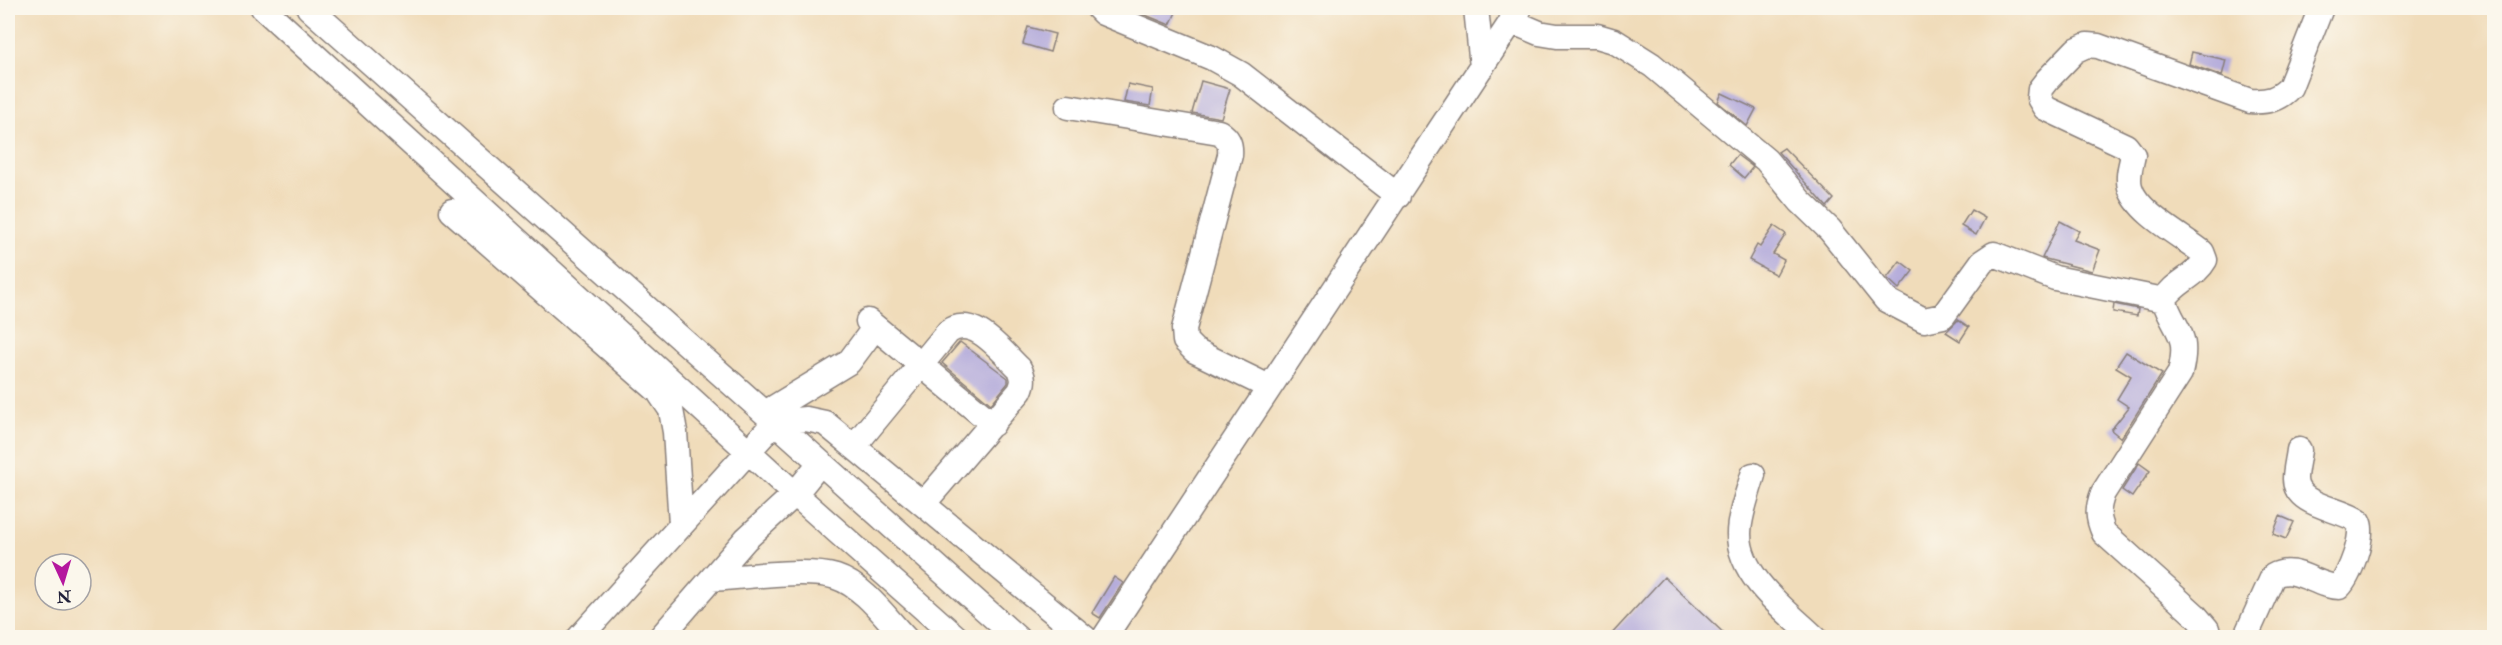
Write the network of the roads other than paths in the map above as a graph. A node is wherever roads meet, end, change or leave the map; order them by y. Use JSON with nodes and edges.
{"nodes":[{"id":1,"x":263,"y":8,"type":"edge"},
{"id":2,"x":309,"y":8,"type":"edge"},
{"id":3,"x":1098,"y":8,"type":"edge"},
{"id":4,"x":1476,"y":8,"type":"edge"},
{"id":5,"x":2321,"y":8,"type":"edge"},
{"id":6,"x":1516,"y":14,"type":"edge"},
{"id":7,"x":1482,"y":67,"type":"junction"},
{"id":8,"x":1068,"y":107,"type":"dead end"},
{"id":9,"x":1398,"y":196,"type":"junction"},
{"id":10,"x":452,"y":211,"type":"dead end"},
{"id":11,"x":2164,"y":300,"type":"junction"},
{"id":12,"x":921,"y":363,"type":"junction"},
{"id":13,"x":1269,"y":387,"type":"junction"},
{"id":14,"x":770,"y":418,"type":"junction"},
{"id":15,"x":993,"y":424,"type":"junction"},
{"id":16,"x":855,"y":445,"type":"junction"},
{"id":17,"x":2300,"y":450,"type":"dead end"},
{"id":18,"x":749,"y":451,"type":"junction"},
{"id":19,"x":820,"y":463,"type":"junction"},
{"id":20,"x":1753,"y":475,"type":"dead end"},
{"id":21,"x":795,"y":494,"type":"junction"},
{"id":22,"x":924,"y":503,"type":"junction"},
{"id":23,"x":681,"y":524,"type":"junction"},
{"id":24,"x":712,"y":579,"type":"junction"},
{"id":25,"x":579,"y":638,"type":"edge"},
{"id":26,"x":660,"y":638,"type":"edge"},
{"id":27,"x":905,"y":638,"type":"edge"},
{"id":28,"x":957,"y":638,"type":"edge"},
{"id":29,"x":1017,"y":638,"type":"edge"},
{"id":30,"x":1085,"y":638,"type":"edge"},
{"id":31,"x":1104,"y":638,"type":"edge"},
{"id":32,"x":1815,"y":638,"type":"edge"},
{"id":33,"x":2209,"y":638,"type":"edge"},
{"id":34,"x":2245,"y":638,"type":"edge"}],
"edges":[{"from":1,"to":18,"type":"street"},
{"from":2,"to":14,"type":"street"},
{"from":3,"to":9,"type":"street"},
{"from":4,"to":7,"type":"street"},
{"from":5,"to":11,"type":"street"},
{"from":6,"to":7,"type":"street"},
{"from":6,"to":11,"type":"street"},
{"from":7,"to":9,"type":"street"},
{"from":8,"to":13,"type":"street"},
{"from":9,"to":13,"type":"street"},
{"from":10,"to":23,"type":"street"},
{"from":11,"to":33,"type":"street"},
{"from":12,"to":14,"type":"street"},
{"from":12,"to":15,"type":"street"},
{"from":12,"to":15,"type":"street"},
{"from":12,"to":16,"type":"street"},
{"from":13,"to":31,"type":"street"},
{"from":14,"to":16,"type":"street"},
{"from":14,"to":18,"type":"street"},
{"from":14,"to":19,"type":"street"},
{"from":15,"to":22,"type":"street"},
{"from":16,"to":22,"type":"street"},
{"from":17,"to":34,"type":"street"},
{"from":18,"to":21,"type":"street"},
{"from":18,"to":23,"type":"street"},
{"from":19,"to":21,"type":"street"},
{"from":19,"to":29,"type":"street"},
{"from":20,"to":32,"type":"street"},
{"from":21,"to":24,"type":"street"},
{"from":21,"to":28,"type":"street"},
{"from":22,"to":30,"type":"street"},
{"from":23,"to":25,"type":"street"},
{"from":24,"to":26,"type":"street"},
{"from":24,"to":27,"type":"street"}]}
